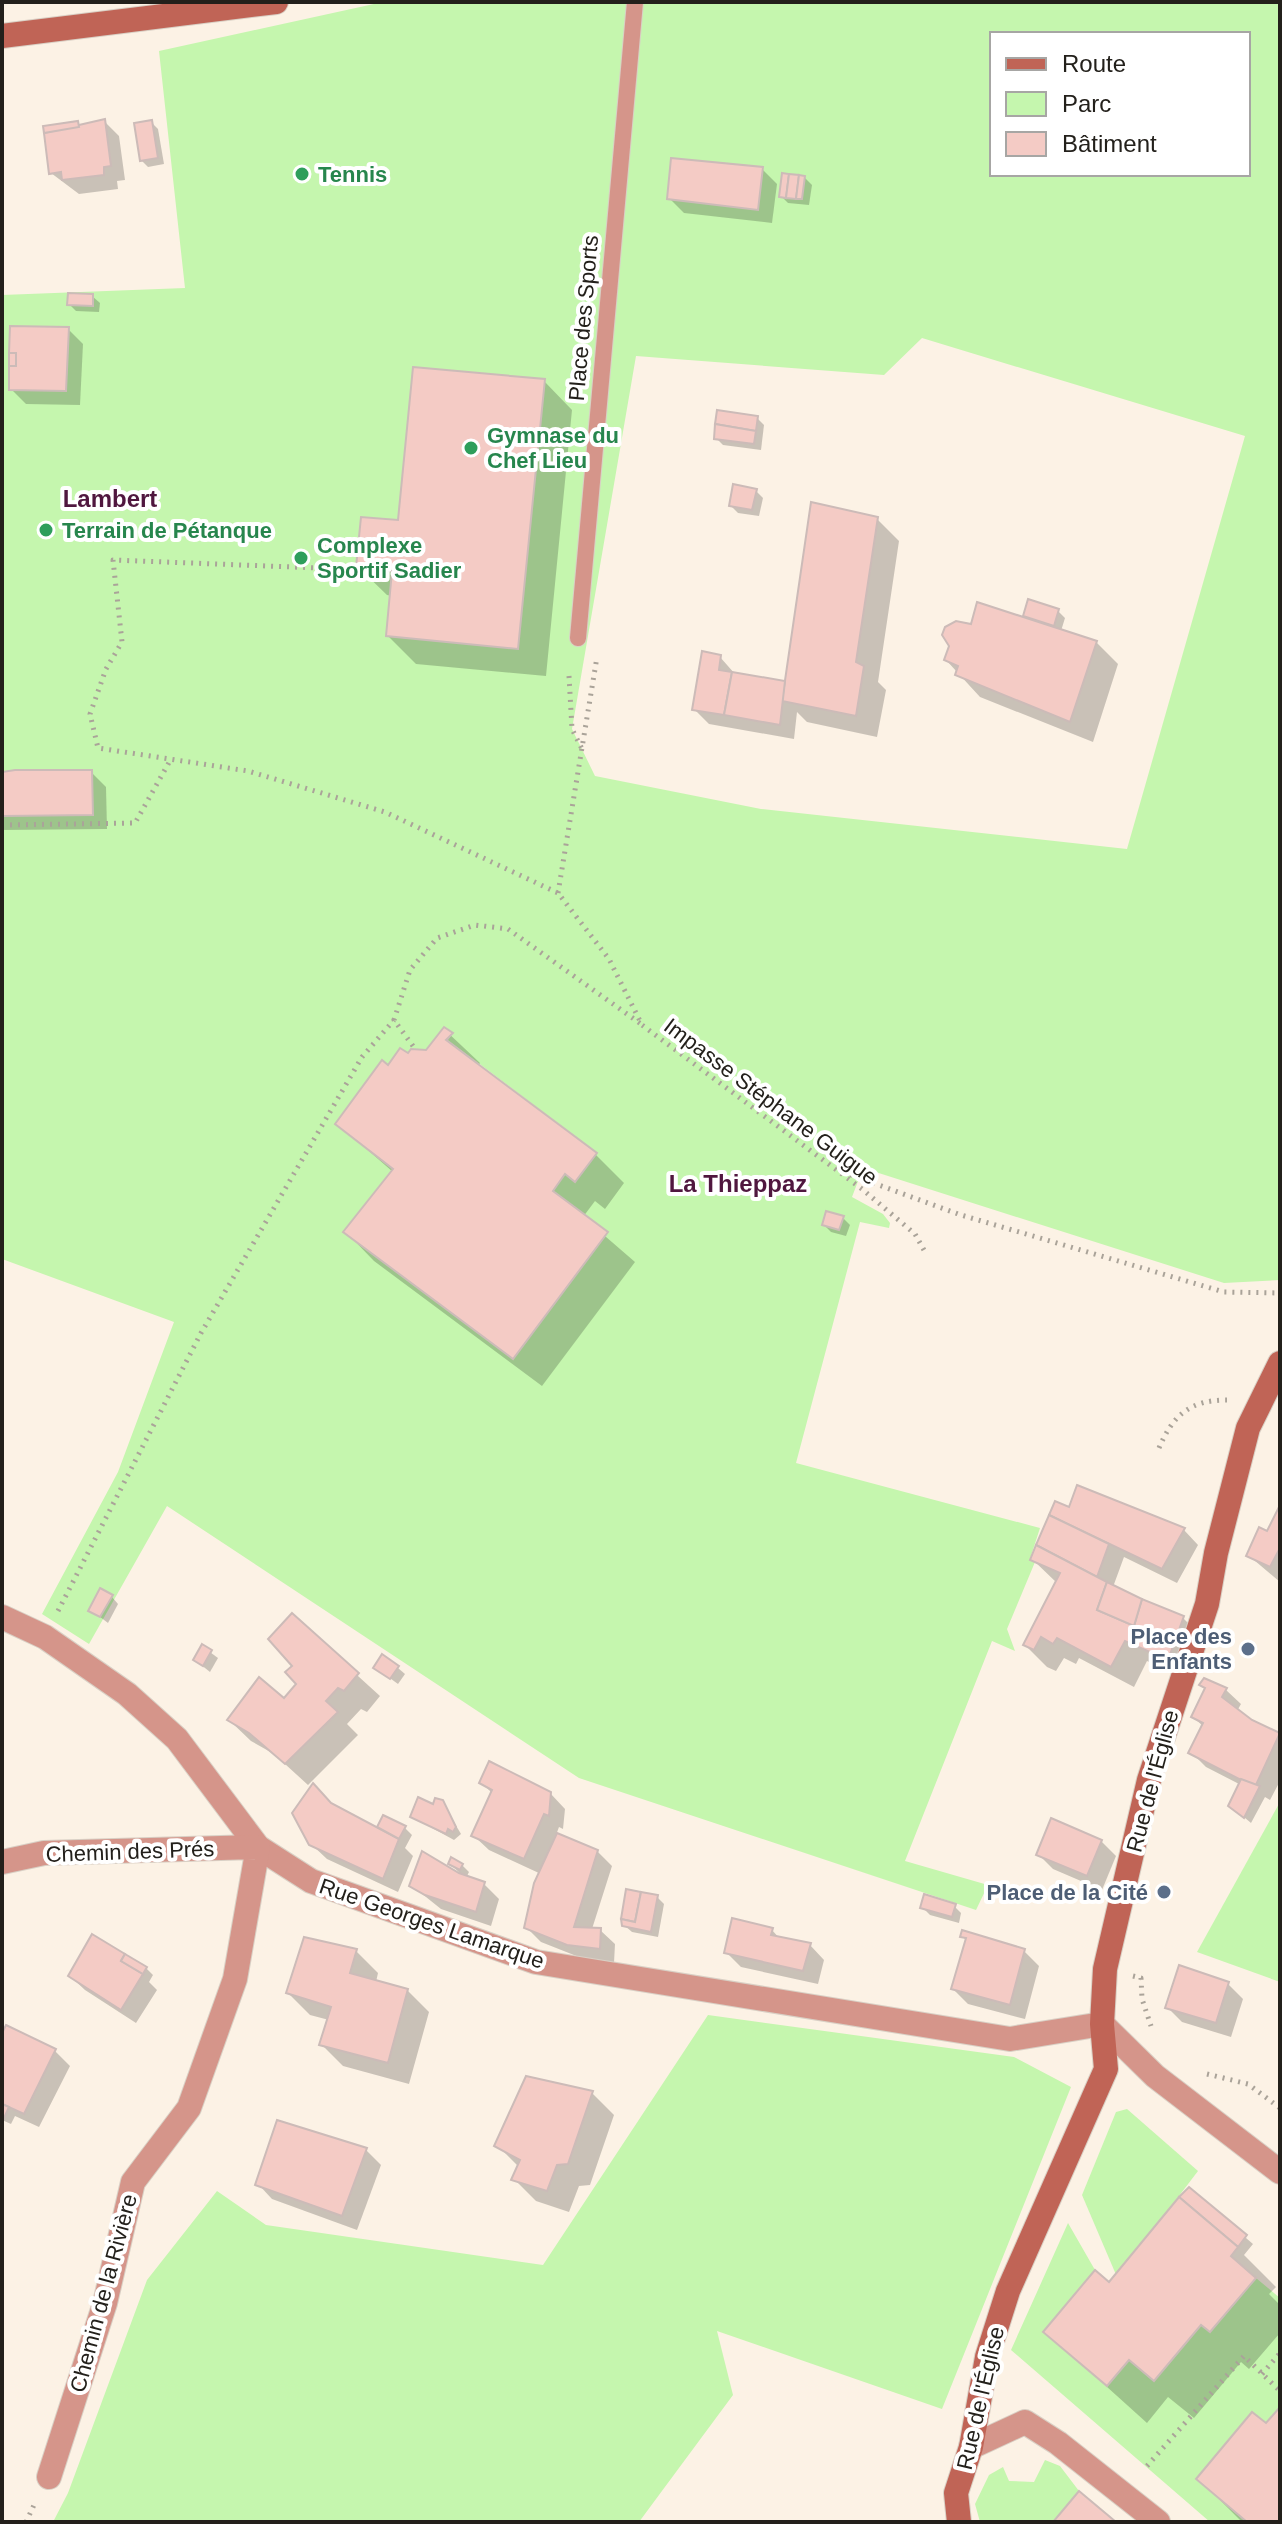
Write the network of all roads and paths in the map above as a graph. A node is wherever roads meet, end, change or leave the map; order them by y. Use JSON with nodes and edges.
{"nodes":[{"id":1,"x":276,"y":2,"type":"edge"},
{"id":2,"x":635,"y":2,"type":"edge"},
{"id":3,"x":2,"y":36,"type":"edge"},
{"id":4,"x":345,"y":569,"type":"dead end"},
{"id":5,"x":578,"y":638,"type":"dead end"},
{"id":6,"x":599,"y":646,"type":"dead end"},
{"id":7,"x":569,"y":676,"type":"dead end"},
{"id":8,"x":583,"y":751,"type":"junction"},
{"id":9,"x":171,"y":758,"type":"junction"},
{"id":10,"x":2,"y":825,"type":"edge"},
{"id":11,"x":558,"y":893,"type":"junction"},
{"id":12,"x":394,"y":1020,"type":"junction"},
{"id":13,"x":642,"y":1025,"type":"junction"},
{"id":14,"x":413,"y":1046,"type":"dead end"},
{"id":15,"x":835,"y":1169,"type":"junction"},
{"id":16,"x":925,"y":1252,"type":"dead end"},
{"id":17,"x":1280,"y":1293,"type":"edge"},
{"id":18,"x":1280,"y":1363,"type":"edge"},
{"id":19,"x":1260,"y":1402,"type":"junction"},
{"id":20,"x":1159,"y":1448,"type":"dead end"},
{"id":21,"x":2,"y":1617,"type":"edge"},
{"id":22,"x":45,"y":1637,"type":"junction"},
{"id":23,"x":258,"y":1847,"type":"junction"},
{"id":24,"x":2,"y":1862,"type":"edge"},
{"id":25,"x":1105,"y":1969,"type":"junction"},
{"id":26,"x":1102,"y":2024,"type":"junction"},
{"id":27,"x":1151,"y":2028,"type":"dead end"},
{"id":28,"x":1205,"y":2073,"type":"dead end"},
{"id":29,"x":1280,"y":2108,"type":"edge"},
{"id":30,"x":1280,"y":2172,"type":"edge"},
{"id":31,"x":1280,"y":2353,"type":"edge"},
{"id":32,"x":1262,"y":2374,"type":"junction"},
{"id":33,"x":1280,"y":2391,"type":"edge"},
{"id":34,"x":971,"y":2447,"type":"junction"},
{"id":35,"x":1147,"y":2466,"type":"dead end"},
{"id":36,"x":49,"y":2477,"type":"dead end"},
{"id":37,"x":959,"y":2522,"type":"edge"},
{"id":38,"x":1158,"y":2522,"type":"edge"}],
"edges":[{"from":1,"to":3,"type":"street"},
{"from":2,"to":5,"type":"lane","name":"Place des Sports"},
{"from":4,"to":9,"type":"path","name":"Impasse Stéphane Guigue"},
{"from":6,"to":8,"type":"path"},
{"from":7,"to":8,"type":"path"},
{"from":8,"to":11,"type":"path"},
{"from":9,"to":10,"type":"path"},
{"from":9,"to":11,"type":"path","name":"Impasse Stéphane Guigue"},
{"from":11,"to":13,"type":"path","name":"Impasse Stéphane Guigue"},
{"from":12,"to":13,"type":"path"},
{"from":12,"to":14,"type":"path"},
{"from":12,"to":22,"type":"path"},
{"from":13,"to":15,"type":"path","name":"Impasse Stéphane Guigue"},
{"from":15,"to":16,"type":"path","name":"Impasse Stéphane Guigue"},
{"from":15,"to":17,"type":"path"},
{"from":18,"to":19,"type":"street","name":"Rue de l'Église"},
{"from":19,"to":20,"type":"path"},
{"from":19,"to":25,"type":"street","name":"Rue de l'Église"},
{"from":21,"to":22,"type":"street","name":"Rue Georges Lamarque"},
{"from":22,"to":23,"type":"street","name":"Rue Georges Lamarque"},
{"from":23,"to":24,"type":"street","name":"Chemin des Prés"},
{"from":23,"to":26,"type":"street","name":"Rue Georges Lamarque"},
{"from":23,"to":36,"type":"street","name":"Chemin de la Rivière"},
{"from":25,"to":26,"type":"street","name":"Rue de l'Église"},
{"from":25,"to":27,"type":"path"},
{"from":26,"to":30,"type":"street"},
{"from":26,"to":34,"type":"street","name":"Rue de l'Église"},
{"from":28,"to":29,"type":"path"},
{"from":31,"to":32,"type":"path"},
{"from":32,"to":33,"type":"path"},
{"from":32,"to":35,"type":"path"},
{"from":34,"to":37,"type":"street","name":"Rue de l'Église"},
{"from":34,"to":38,"type":"street"}]}
